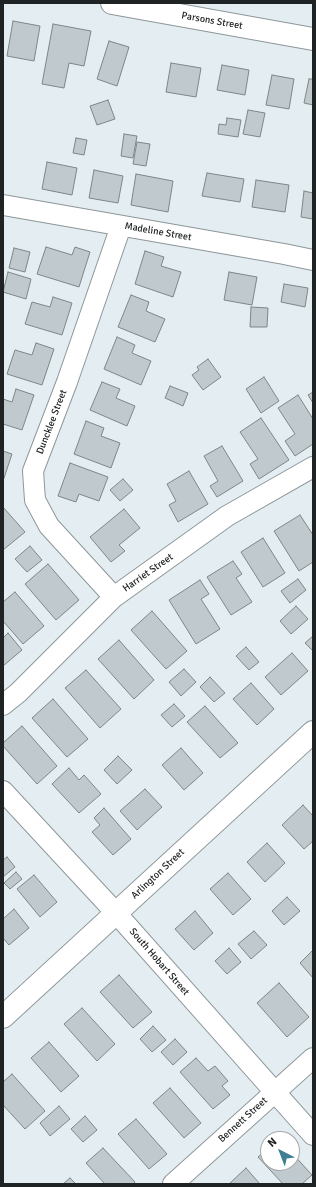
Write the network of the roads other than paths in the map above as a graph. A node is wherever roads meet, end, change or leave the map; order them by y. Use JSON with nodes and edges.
{"nodes":[{"id":1,"x":112,"y":3,"type":"edge"},
{"id":2,"x":313,"y":39,"type":"edge"},
{"id":3,"x":3,"y":204,"type":"edge"},
{"id":4,"x":122,"y":226,"type":"junction"},
{"id":5,"x":313,"y":260,"type":"edge"},
{"id":6,"x":313,"y":467,"type":"edge"},
{"id":7,"x":114,"y":597,"type":"junction"},
{"id":8,"x":3,"y":705,"type":"edge"},
{"id":9,"x":313,"y":732,"type":"edge"},
{"id":10,"x":3,"y":791,"type":"edge"},
{"id":11,"x":116,"y":913,"type":"junction"},
{"id":12,"x":3,"y":1017,"type":"edge"},
{"id":13,"x":313,"y":1058,"type":"edge"},
{"id":14,"x":274,"y":1092,"type":"junction"},
{"id":15,"x":313,"y":1135,"type":"edge"},
{"id":16,"x":173,"y":1184,"type":"edge"}],
"edges":[{"from":1,"to":2,"type":"street","name":"Parsons Street"},
{"from":3,"to":4,"type":"street","name":"Madeline Street"},
{"from":4,"to":5,"type":"street","name":"Madeline Street"},
{"from":4,"to":7,"type":"street","name":"Duncklee Street"},
{"from":6,"to":7,"type":"street","name":"Harriet Street"},
{"from":7,"to":8,"type":"street","name":"Harriet Street"},
{"from":9,"to":11,"type":"street","name":"Arlington Street"},
{"from":10,"to":11,"type":"street","name":"South Hobart Street"},
{"from":11,"to":12,"type":"street","name":"Arlington Street"},
{"from":11,"to":14,"type":"street","name":"South Hobart Street"},
{"from":13,"to":14,"type":"street","name":"Bennett Street"},
{"from":14,"to":15,"type":"street","name":"South Hobart Street"},
{"from":14,"to":16,"type":"street","name":"Bennett Street"}]}
